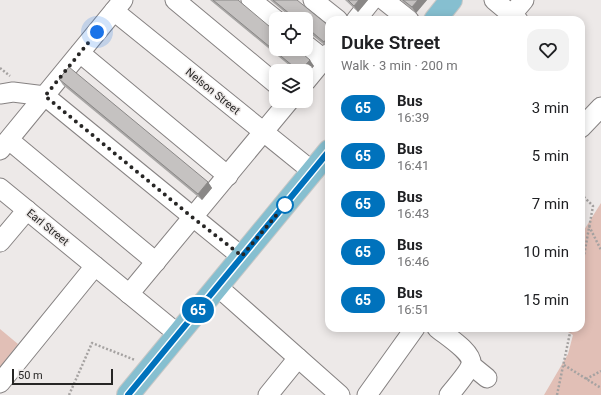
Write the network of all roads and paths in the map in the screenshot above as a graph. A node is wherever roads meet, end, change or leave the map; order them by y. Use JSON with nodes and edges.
{"nodes":[{"id":1,"x":175,"y":0,"type":"edge"},
{"id":2,"x":251,"y":0,"type":"edge"},
{"id":3,"x":313,"y":0,"type":"edge"},
{"id":4,"x":372,"y":0,"type":"edge"},
{"id":5,"x":384,"y":0,"type":"edge"},
{"id":6,"x":452,"y":0,"type":"edge"},
{"id":7,"x":494,"y":0,"type":"edge"},
{"id":8,"x":524,"y":0,"type":"edge"},
{"id":9,"x":119,"y":6,"type":"edge"},
{"id":10,"x":269,"y":14,"type":"edge"},
{"id":11,"x":333,"y":16,"type":"edge"},
{"id":12,"x":359,"y":16,"type":"edge"},
{"id":13,"x":404,"y":16,"type":"edge"},
{"id":14,"x":438,"y":16,"type":"edge"},
{"id":15,"x":510,"y":16,"type":"edge"},
{"id":16,"x":513,"y":16,"type":"edge"},
{"id":17,"x":313,"y":49,"type":"edge"},
{"id":18,"x":80,"y":53,"type":"junction"},
{"id":19,"x":325,"y":57,"type":"edge"},
{"id":20,"x":325,"y":60,"type":"edge"},
{"id":21,"x":313,"y":73,"type":"edge"},
{"id":22,"x":269,"y":78,"type":"edge"},
{"id":23,"x":0,"y":94,"type":"edge"},
{"id":24,"x":45,"y":96,"type":"junction"},
{"id":25,"x":601,"y":107,"type":"edge"},
{"id":26,"x":284,"y":108,"type":"edge"},
{"id":27,"x":585,"y":124,"type":"edge"},
{"id":28,"x":264,"y":132,"type":"junction"},
{"id":29,"x":4,"y":145,"type":"edge"},
{"id":30,"x":325,"y":156,"type":"edge"},
{"id":31,"x":312,"y":171,"type":"junction"},
{"id":32,"x":228,"y":176,"type":"junction"},
{"id":33,"x":0,"y":188,"type":"edge"},
{"id":34,"x":585,"y":198,"type":"edge"},
{"id":35,"x":27,"y":210,"type":"junction"},
{"id":36,"x":192,"y":217,"type":"junction"},
{"id":37,"x":589,"y":226,"type":"junction"},
{"id":38,"x":0,"y":242,"type":"edge"},
{"id":39,"x":585,"y":249,"type":"edge"},
{"id":40,"x":601,"y":250,"type":"edge"},
{"id":41,"x":242,"y":256,"type":"junction"},
{"id":42,"x":156,"y":262,"type":"junction"},
{"id":43,"x":95,"y":266,"type":"junction"},
{"id":44,"x":218,"y":286,"type":"junction"},
{"id":45,"x":129,"y":294,"type":"junction"},
{"id":46,"x":412,"y":332,"type":"edge"},
{"id":47,"x":442,"y":332,"type":"edge"},
{"id":48,"x":570,"y":332,"type":"edge"},
{"id":49,"x":178,"y":334,"type":"junction"},
{"id":50,"x":298,"y":358,"type":"junction"},
{"id":51,"x":471,"y":365,"type":"junction"},
{"id":52,"x":564,"y":365,"type":"junction"},
{"id":53,"x":151,"y":366,"type":"junction"},
{"id":54,"x":601,"y":371,"type":"edge"},
{"id":55,"x":488,"y":378,"type":"dead end"},
{"id":56,"x":586,"y":379,"type":"junction"},
{"id":57,"x":0,"y":383,"type":"edge"},
{"id":58,"x":601,"y":388,"type":"edge"},
{"id":59,"x":69,"y":395,"type":"edge"},
{"id":60,"x":128,"y":395,"type":"edge"},
{"id":61,"x":268,"y":395,"type":"edge"},
{"id":62,"x":340,"y":395,"type":"edge"},
{"id":63,"x":367,"y":395,"type":"edge"},
{"id":64,"x":449,"y":395,"type":"edge"},
{"id":65,"x":556,"y":395,"type":"edge"}],
"edges":[{"from":1,"to":22,"type":"street"},
{"from":2,"to":10,"type":"street"},
{"from":3,"to":11,"type":"street"},
{"from":4,"to":12,"type":"street"},
{"from":5,"to":13,"type":"street"},
{"from":6,"to":14,"type":"main road"},
{"from":7,"to":15,"type":"street"},
{"from":8,"to":16,"type":"street"},
{"from":9,"to":18,"type":"street"},
{"from":9,"to":28,"type":"street","name":"Nelson Street"},
{"from":17,"to":19,"type":"street"},
{"from":18,"to":24,"type":"street"},
{"from":18,"to":32,"type":"street"},
{"from":20,"to":21,"type":"street"},
{"from":23,"to":24,"type":"street"},
{"from":24,"to":29,"type":"street"},
{"from":24,"to":36,"type":"street"},
{"from":25,"to":27,"type":"street"},
{"from":26,"to":28,"type":"street"},
{"from":28,"to":31,"type":"street","name":"Nelson Street"},
{"from":28,"to":32,"type":"street"},
{"from":29,"to":42,"type":"street"},
{"from":30,"to":31,"type":"main road"},
{"from":31,"to":41,"type":"main road"},
{"from":32,"to":36,"type":"street"},
{"from":33,"to":35,"type":"street","name":"Earl Street"},
{"from":34,"to":37,"type":"path"},
{"from":35,"to":38,"type":"street"},
{"from":35,"to":43,"type":"street","name":"Earl Street"},
{"from":36,"to":41,"type":"street"},
{"from":36,"to":42,"type":"street"},
{"from":37,"to":39,"type":"path"},
{"from":37,"to":40,"type":"path"},
{"from":41,"to":44,"type":"main road"},
{"from":42,"to":45,"type":"street"},
{"from":43,"to":45,"type":"street","name":"Earl Street"},
{"from":43,"to":57,"type":"street"},
{"from":44,"to":49,"type":"main road"},
{"from":44,"to":50,"type":"street"},
{"from":45,"to":49,"type":"street","name":"Earl Street"},
{"from":46,"to":63,"type":"street"},
{"from":47,"to":51,"type":"street"},
{"from":48,"to":52,"type":"path"},
{"from":49,"to":53,"type":"main road"},
{"from":50,"to":61,"type":"street"},
{"from":50,"to":62,"type":"street"},
{"from":51,"to":55,"type":"street"},
{"from":51,"to":64,"type":"street"},
{"from":52,"to":56,"type":"path"},
{"from":52,"to":65,"type":"path"},
{"from":53,"to":59,"type":"path"},
{"from":53,"to":60,"type":"main road"},
{"from":54,"to":56,"type":"path"},
{"from":56,"to":58,"type":"path"}]}
